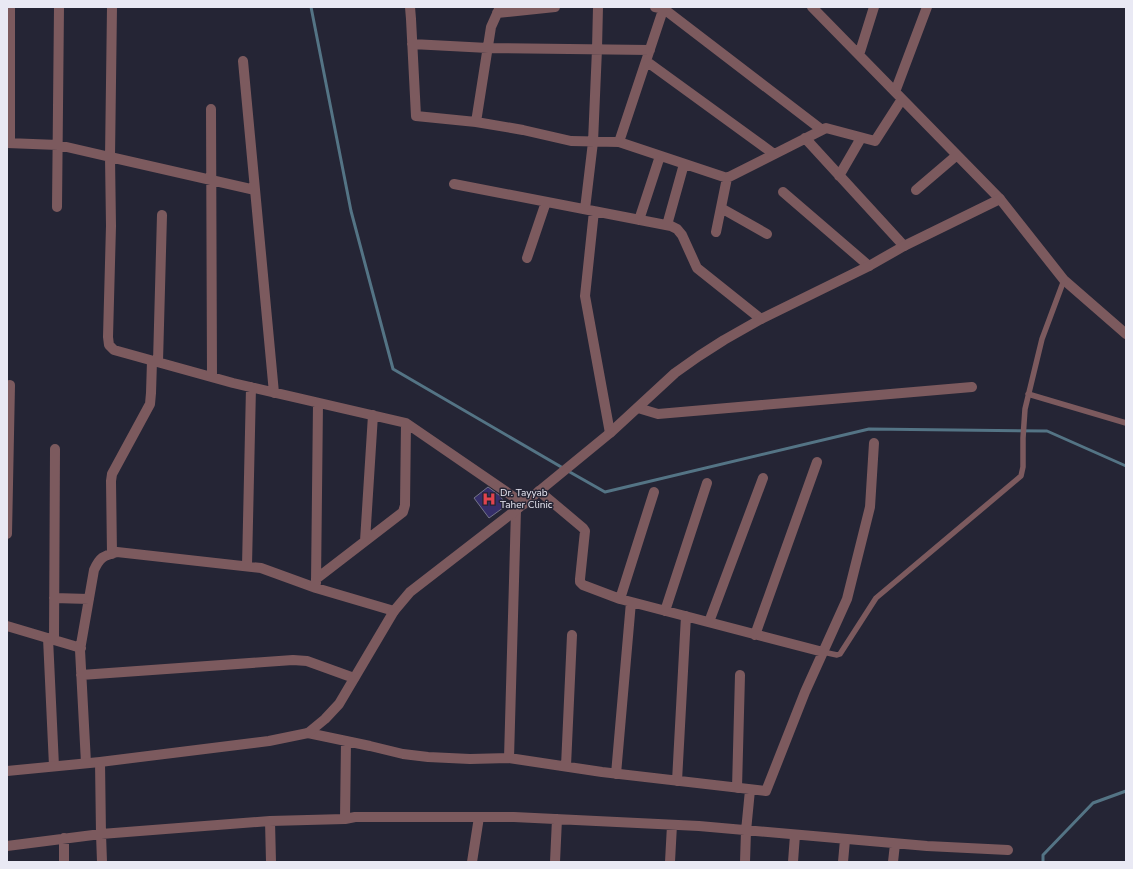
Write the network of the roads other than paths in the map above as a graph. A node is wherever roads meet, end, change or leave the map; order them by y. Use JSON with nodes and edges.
{"nodes":[{"id":1,"x":10,"y":7,"type":"edge"},
{"id":2,"x":59,"y":7,"type":"edge"},
{"id":3,"x":112,"y":7,"type":"edge"},
{"id":4,"x":410,"y":7,"type":"edge"},
{"id":5,"x":555,"y":7,"type":"edge"},
{"id":6,"x":598,"y":7,"type":"edge"},
{"id":7,"x":812,"y":7,"type":"edge"},
{"id":8,"x":874,"y":7,"type":"edge"},
{"id":9,"x":927,"y":7,"type":"edge"},
{"id":10,"x":661,"y":8,"type":"edge"},
{"id":11,"x":499,"y":10,"type":"edge"},
{"id":12,"x":412,"y":44,"type":"junction"},
{"id":13,"x":488,"y":48,"type":"junction"},
{"id":14,"x":598,"y":49,"type":"junction"},
{"id":15,"x":650,"y":50,"type":"junction"},
{"id":16,"x":859,"y":55,"type":"junction"},
{"id":17,"x":243,"y":61,"type":"dead end"},
{"id":18,"x":646,"y":61,"type":"junction"},
{"id":19,"x":898,"y":95,"type":"junction"},
{"id":20,"x":211,"y":109,"type":"dead end"},
{"id":21,"x":476,"y":122,"type":"junction"},
{"id":22,"x":822,"y":130,"type":"junction"},
{"id":23,"x":805,"y":138,"type":"junction"},
{"id":24,"x":861,"y":138,"type":"junction"},
{"id":25,"x":593,"y":142,"type":"junction"},
{"id":26,"x":619,"y":142,"type":"junction"},
{"id":27,"x":8,"y":143,"type":"edge"},
{"id":28,"x":58,"y":145,"type":"junction"},
{"id":29,"x":774,"y":154,"type":"junction"},
{"id":30,"x":957,"y":155,"type":"junction"},
{"id":31,"x":660,"y":156,"type":"junction"},
{"id":32,"x":110,"y":157,"type":"junction"},
{"id":33,"x":684,"y":164,"type":"junction"},
{"id":34,"x":839,"y":176,"type":"junction"},
{"id":35,"x":727,"y":178,"type":"junction"},
{"id":36,"x":211,"y":180,"type":"junction"},
{"id":37,"x":454,"y":184,"type":"dead end"},
{"id":38,"x":255,"y":190,"type":"junction"},
{"id":39,"x":916,"y":190,"type":"dead end"},
{"id":40,"x":783,"y":192,"type":"dead end"},
{"id":41,"x":1000,"y":199,"type":"junction"},
{"id":42,"x":546,"y":202,"type":"junction"},
{"id":43,"x":57,"y":207,"type":"dead end"},
{"id":44,"x":721,"y":208,"type":"junction"},
{"id":45,"x":589,"y":210,"type":"junction"},
{"id":46,"x":162,"y":215,"type":"dead end"},
{"id":47,"x":639,"y":220,"type":"junction"},
{"id":48,"x":667,"y":225,"type":"junction"},
{"id":49,"x":716,"y":232,"type":"dead end"},
{"id":50,"x":767,"y":234,"type":"dead end"},
{"id":51,"x":904,"y":246,"type":"junction"},
{"id":52,"x":527,"y":258,"type":"dead end"},
{"id":53,"x":869,"y":266,"type":"junction"},
{"id":54,"x":1064,"y":280,"type":"junction"},
{"id":55,"x":761,"y":320,"type":"junction"},
{"id":56,"x":1126,"y":334,"type":"edge"},
{"id":57,"x":155,"y":361,"type":"junction"},
{"id":58,"x":212,"y":377,"type":"junction"},
{"id":59,"x":10,"y":385,"type":"dead end"},
{"id":60,"x":251,"y":387,"type":"junction"},
{"id":61,"x":972,"y":387,"type":"dead end"},
{"id":62,"x":274,"y":393,"type":"junction"},
{"id":63,"x":1028,"y":394,"type":"junction"},
{"id":64,"x":318,"y":403,"type":"junction"},
{"id":65,"x":638,"y":408,"type":"junction"},
{"id":66,"x":373,"y":415,"type":"junction"},
{"id":67,"x":406,"y":423,"type":"junction"},
{"id":68,"x":1126,"y":423,"type":"edge"},
{"id":69,"x":610,"y":433,"type":"junction"},
{"id":70,"x":874,"y":443,"type":"dead end"},
{"id":71,"x":55,"y":449,"type":"dead end"},
{"id":72,"x":817,"y":462,"type":"dead end"},
{"id":73,"x":764,"y":478,"type":"dead end"},
{"id":74,"x":708,"y":483,"type":"dead end"},
{"id":75,"x":539,"y":491,"type":"junction"},
{"id":76,"x":654,"y":492,"type":"dead end"},
{"id":77,"x":520,"y":507,"type":"junction"},
{"id":78,"x":7,"y":534,"type":"edge"},
{"id":79,"x":365,"y":541,"type":"junction"},
{"id":80,"x":112,"y":554,"type":"junction"},
{"id":81,"x":247,"y":566,"type":"junction"},
{"id":82,"x":316,"y":584,"type":"junction"},
{"id":83,"x":54,"y":598,"type":"junction"},
{"id":84,"x":89,"y":599,"type":"junction"},
{"id":85,"x":620,"y":599,"type":"junction"},
{"id":86,"x":631,"y":602,"type":"junction"},
{"id":87,"x":394,"y":611,"type":"junction"},
{"id":88,"x":665,"y":611,"type":"junction"},
{"id":89,"x":686,"y":616,"type":"junction"},
{"id":90,"x":709,"y":622,"type":"junction"},
{"id":91,"x":7,"y":626,"type":"edge"},
{"id":92,"x":572,"y":635,"type":"dead end"},
{"id":93,"x":755,"y":635,"type":"junction"},
{"id":94,"x":51,"y":639,"type":"junction"},
{"id":95,"x":81,"y":648,"type":"junction"},
{"id":96,"x":823,"y":652,"type":"junction"},
{"id":97,"x":81,"y":675,"type":"junction"},
{"id":98,"x":740,"y":675,"type":"dead end"},
{"id":99,"x":354,"y":678,"type":"junction"},
{"id":100,"x":308,"y":732,"type":"junction"},
{"id":101,"x":346,"y":741,"type":"junction"},
{"id":102,"x":509,"y":758,"type":"junction"},
{"id":103,"x":100,"y":762,"type":"junction"},
{"id":104,"x":86,"y":763,"type":"junction"},
{"id":105,"x":54,"y":766,"type":"junction"},
{"id":106,"x":566,"y":766,"type":"junction"},
{"id":107,"x":7,"y":771,"type":"edge"},
{"id":108,"x":616,"y":774,"type":"junction"},
{"id":109,"x":677,"y":781,"type":"junction"},
{"id":110,"x":737,"y":788,"type":"junction"},
{"id":111,"x":750,"y":790,"type":"junction"},
{"id":112,"x":479,"y":817,"type":"junction"},
{"id":113,"x":345,"y":819,"type":"junction"},
{"id":114,"x":557,"y":819,"type":"junction"},
{"id":115,"x":270,"y":821,"type":"junction"},
{"id":116,"x":672,"y":825,"type":"junction"},
{"id":117,"x":746,"y":831,"type":"junction"},
{"id":118,"x":101,"y":834,"type":"junction"},
{"id":119,"x":795,"y":835,"type":"junction"},
{"id":120,"x":64,"y":838,"type":"junction"},
{"id":121,"x":845,"y":840,"type":"junction"},
{"id":122,"x":895,"y":844,"type":"junction"},
{"id":123,"x":7,"y":846,"type":"edge"},
{"id":124,"x":1008,"y":850,"type":"dead end"},
{"id":125,"x":64,"y":862,"type":"edge"},
{"id":126,"x":102,"y":862,"type":"edge"},
{"id":127,"x":271,"y":862,"type":"edge"},
{"id":128,"x":472,"y":862,"type":"edge"},
{"id":129,"x":555,"y":862,"type":"edge"},
{"id":130,"x":670,"y":862,"type":"edge"},
{"id":131,"x":745,"y":862,"type":"edge"},
{"id":132,"x":793,"y":862,"type":"edge"},
{"id":133,"x":843,"y":862,"type":"edge"},
{"id":134,"x":893,"y":862,"type":"edge"}],
"edges":[{"from":1,"to":27,"type":"street"},
{"from":2,"to":28,"type":"street"},
{"from":3,"to":32,"type":"street"},
{"from":4,"to":12,"type":"street"},
{"from":5,"to":11,"type":"street"},
{"from":6,"to":14,"type":"street"},
{"from":7,"to":16,"type":"street"},
{"from":8,"to":16,"type":"street"},
{"from":9,"to":19,"type":"street"},
{"from":10,"to":15,"type":"street"},
{"from":10,"to":22,"type":"street"},
{"from":11,"to":13,"type":"street"},
{"from":12,"to":13,"type":"street"},
{"from":12,"to":21,"type":"street"},
{"from":13,"to":14,"type":"street"},
{"from":13,"to":21,"type":"street"},
{"from":14,"to":15,"type":"street"},
{"from":14,"to":25,"type":"street"},
{"from":15,"to":18,"type":"street"},
{"from":16,"to":19,"type":"street"},
{"from":17,"to":38,"type":"street"},
{"from":18,"to":26,"type":"street"},
{"from":18,"to":29,"type":"street"},
{"from":19,"to":24,"type":"street"},
{"from":19,"to":30,"type":"street"},
{"from":20,"to":36,"type":"street"},
{"from":21,"to":25,"type":"street"},
{"from":22,"to":23,"type":"street"},
{"from":22,"to":24,"type":"street"},
{"from":23,"to":29,"type":"street"},
{"from":23,"to":34,"type":"street"},
{"from":24,"to":34,"type":"street"},
{"from":25,"to":26,"type":"street"},
{"from":25,"to":45,"type":"street"},
{"from":26,"to":31,"type":"street"},
{"from":27,"to":28,"type":"street"},
{"from":28,"to":32,"type":"street"},
{"from":28,"to":43,"type":"street"},
{"from":29,"to":35,"type":"street"},
{"from":30,"to":39,"type":"street"},
{"from":30,"to":41,"type":"street"},
{"from":31,"to":33,"type":"street"},
{"from":31,"to":47,"type":"street"},
{"from":32,"to":36,"type":"street"},
{"from":32,"to":57,"type":"street"},
{"from":33,"to":35,"type":"street"},
{"from":33,"to":48,"type":"street"},
{"from":34,"to":51,"type":"street"},
{"from":35,"to":44,"type":"street"},
{"from":36,"to":38,"type":"street"},
{"from":36,"to":58,"type":"street"},
{"from":37,"to":42,"type":"street"},
{"from":38,"to":62,"type":"street"},
{"from":40,"to":53,"type":"street"},
{"from":41,"to":51,"type":"street"},
{"from":41,"to":54,"type":"street"},
{"from":42,"to":45,"type":"street"},
{"from":42,"to":52,"type":"street"},
{"from":44,"to":49,"type":"street"},
{"from":44,"to":50,"type":"street"},
{"from":45,"to":47,"type":"street"},
{"from":45,"to":69,"type":"street"},
{"from":46,"to":57,"type":"street"},
{"from":47,"to":48,"type":"street"},
{"from":48,"to":55,"type":"street"},
{"from":51,"to":53,"type":"street"},
{"from":53,"to":55,"type":"street"},
{"from":54,"to":56,"type":"street"},
{"from":54,"to":63,"type":"lane"},
{"from":55,"to":65,"type":"street"},
{"from":57,"to":58,"type":"street"},
{"from":57,"to":80,"type":"street"},
{"from":58,"to":60,"type":"street"},
{"from":59,"to":78,"type":"street"},
{"from":60,"to":62,"type":"street"},
{"from":60,"to":81,"type":"street"},
{"from":61,"to":65,"type":"street"},
{"from":62,"to":64,"type":"street"},
{"from":63,"to":68,"type":"lane"},
{"from":63,"to":96,"type":"lane"},
{"from":64,"to":66,"type":"street"},
{"from":64,"to":82,"type":"street"},
{"from":65,"to":69,"type":"street"},
{"from":66,"to":67,"type":"street"},
{"from":66,"to":79,"type":"street"},
{"from":67,"to":77,"type":"street"},
{"from":67,"to":79,"type":"street"},
{"from":69,"to":75,"type":"street"},
{"from":70,"to":96,"type":"street"},
{"from":71,"to":83,"type":"street"},
{"from":72,"to":93,"type":"street"},
{"from":73,"to":90,"type":"street"},
{"from":74,"to":88,"type":"street"},
{"from":75,"to":77,"type":"street"},
{"from":75,"to":85,"type":"street"},
{"from":76,"to":85,"type":"street"},
{"from":77,"to":87,"type":"street"},
{"from":77,"to":102,"type":"street"},
{"from":79,"to":82,"type":"street"},
{"from":80,"to":81,"type":"street"},
{"from":80,"to":84,"type":"street"},
{"from":81,"to":82,"type":"street"},
{"from":82,"to":87,"type":"street"},
{"from":83,"to":84,"type":"street"},
{"from":83,"to":94,"type":"street"},
{"from":84,"to":95,"type":"street"},
{"from":85,"to":86,"type":"street"},
{"from":86,"to":88,"type":"street"},
{"from":86,"to":108,"type":"street"},
{"from":87,"to":99,"type":"street"},
{"from":88,"to":89,"type":"street"},
{"from":89,"to":90,"type":"street"},
{"from":89,"to":109,"type":"street"},
{"from":90,"to":93,"type":"street"},
{"from":91,"to":94,"type":"street"},
{"from":92,"to":106,"type":"street"},
{"from":93,"to":96,"type":"street"},
{"from":94,"to":95,"type":"street"},
{"from":94,"to":105,"type":"street"},
{"from":95,"to":97,"type":"street"},
{"from":96,"to":111,"type":"street"},
{"from":97,"to":99,"type":"street"},
{"from":97,"to":104,"type":"street"},
{"from":98,"to":110,"type":"street"},
{"from":99,"to":100,"type":"street"},
{"from":100,"to":101,"type":"street"},
{"from":100,"to":103,"type":"street"},
{"from":101,"to":102,"type":"street"},
{"from":101,"to":113,"type":"street"},
{"from":102,"to":106,"type":"street"},
{"from":103,"to":104,"type":"street"},
{"from":103,"to":118,"type":"street"},
{"from":104,"to":105,"type":"street"},
{"from":105,"to":107,"type":"street"},
{"from":106,"to":108,"type":"street"},
{"from":108,"to":109,"type":"street"},
{"from":109,"to":110,"type":"street"},
{"from":110,"to":111,"type":"street"},
{"from":111,"to":117,"type":"street"},
{"from":112,"to":113,"type":"street"},
{"from":112,"to":114,"type":"street"},
{"from":112,"to":128,"type":"street"},
{"from":113,"to":115,"type":"street"},
{"from":114,"to":116,"type":"street"},
{"from":114,"to":129,"type":"street"},
{"from":115,"to":118,"type":"street"},
{"from":115,"to":127,"type":"street"},
{"from":116,"to":117,"type":"street"},
{"from":116,"to":130,"type":"street"},
{"from":117,"to":119,"type":"street"},
{"from":117,"to":131,"type":"street"},
{"from":118,"to":120,"type":"street"},
{"from":118,"to":126,"type":"street"},
{"from":119,"to":121,"type":"street"},
{"from":119,"to":132,"type":"street"},
{"from":120,"to":123,"type":"street"},
{"from":120,"to":125,"type":"street"},
{"from":121,"to":122,"type":"street"},
{"from":121,"to":133,"type":"street"},
{"from":122,"to":124,"type":"street"},
{"from":122,"to":134,"type":"street"}]}
